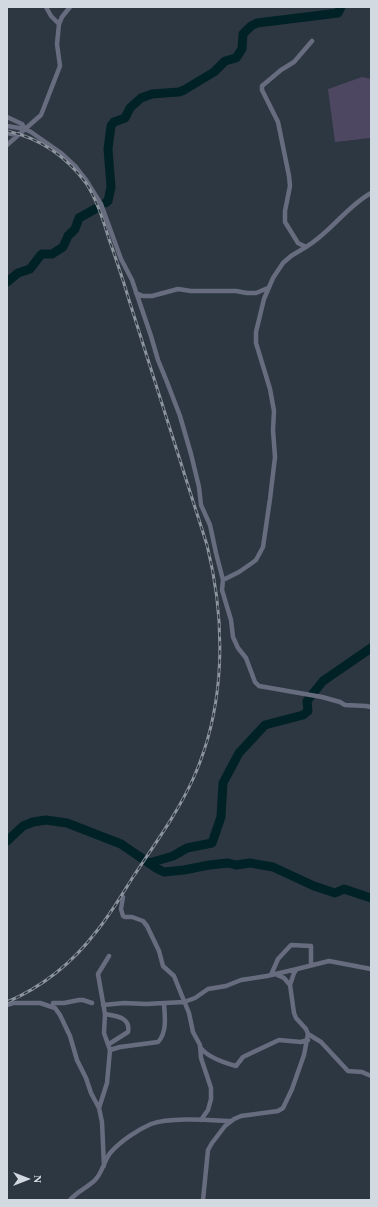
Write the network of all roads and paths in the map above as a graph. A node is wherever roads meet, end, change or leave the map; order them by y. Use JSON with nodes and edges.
{"nodes":[{"id":1,"x":46,"y":7,"type":"edge"},
{"id":2,"x":70,"y":7,"type":"edge"},
{"id":3,"x":59,"y":24,"type":"junction"},
{"id":4,"x":312,"y":41,"type":"dead end"},
{"id":5,"x":7,"y":117,"type":"edge"},
{"id":6,"x":7,"y":126,"type":"edge"},
{"id":7,"x":26,"y":129,"type":"junction"},
{"id":8,"x":7,"y":134,"type":"edge"},
{"id":9,"x":17,"y":136,"type":"junction"},
{"id":10,"x":7,"y":145,"type":"edge"},
{"id":11,"x":371,"y":193,"type":"edge"},
{"id":12,"x":306,"y":248,"type":"junction"},
{"id":13,"x":268,"y":288,"type":"junction"},
{"id":14,"x":136,"y":293,"type":"junction"},
{"id":15,"x":223,"y":580,"type":"junction"},
{"id":16,"x":371,"y":707,"type":"edge"},
{"id":17,"x":123,"y":897,"type":"dead end"},
{"id":18,"x":110,"y":956,"type":"dead end"},
{"id":19,"x":311,"y":964,"type":"junction"},
{"id":20,"x":297,"y":969,"type":"junction"},
{"id":21,"x":371,"y":969,"type":"edge"},
{"id":22,"x":273,"y":974,"type":"junction"},
{"id":23,"x":290,"y":985,"type":"junction"},
{"id":24,"x":184,"y":1002,"type":"junction"},
{"id":25,"x":53,"y":1003,"type":"dead end"},
{"id":26,"x":92,"y":1003,"type":"dead end"},
{"id":27,"x":164,"y":1004,"type":"junction"},
{"id":28,"x":7,"y":1005,"type":"edge"},
{"id":29,"x":103,"y":1005,"type":"junction"},
{"id":30,"x":105,"y":1014,"type":"junction"},
{"id":31,"x":308,"y":1034,"type":"junction"},
{"id":32,"x":308,"y":1040,"type":"junction"},
{"id":33,"x":108,"y":1044,"type":"junction"},
{"id":34,"x":200,"y":1045,"type":"junction"},
{"id":35,"x":110,"y":1050,"type":"junction"},
{"id":36,"x":371,"y":1076,"type":"edge"},
{"id":37,"x":99,"y":1108,"type":"junction"},
{"id":38,"x":201,"y":1120,"type":"junction"},
{"id":39,"x":230,"y":1121,"type":"junction"},
{"id":40,"x":104,"y":1166,"type":"junction"},
{"id":41,"x":70,"y":1200,"type":"edge"},
{"id":42,"x":203,"y":1200,"type":"edge"}],
"edges":[{"from":1,"to":3,"type":"street"},
{"from":2,"to":3,"type":"street"},
{"from":3,"to":7,"type":"street"},
{"from":4,"to":12,"type":"street"},
{"from":5,"to":7,"type":"street"},
{"from":6,"to":7,"type":"street"},
{"from":7,"to":9,"type":"street"},
{"from":7,"to":14,"type":"street"},
{"from":8,"to":9,"type":"street"},
{"from":9,"to":10,"type":"street"},
{"from":11,"to":12,"type":"street"},
{"from":12,"to":13,"type":"street"},
{"from":13,"to":14,"type":"street"},
{"from":13,"to":15,"type":"street"},
{"from":14,"to":15,"type":"street"},
{"from":15,"to":16,"type":"street"},
{"from":17,"to":24,"type":"street"},
{"from":18,"to":29,"type":"street"},
{"from":19,"to":20,"type":"street"},
{"from":19,"to":21,"type":"street"},
{"from":19,"to":22,"type":"street"},
{"from":20,"to":22,"type":"street"},
{"from":20,"to":23,"type":"street"},
{"from":22,"to":23,"type":"street"},
{"from":22,"to":24,"type":"street"},
{"from":23,"to":31,"type":"street"},
{"from":24,"to":27,"type":"street"},
{"from":24,"to":34,"type":"street"},
{"from":25,"to":26,"type":"street"},
{"from":27,"to":29,"type":"street"},
{"from":27,"to":35,"type":"street"},
{"from":28,"to":37,"type":"street"},
{"from":29,"to":30,"type":"street"},
{"from":30,"to":33,"type":"street"},
{"from":30,"to":33,"type":"street"},
{"from":31,"to":32,"type":"street"},
{"from":31,"to":36,"type":"street"},
{"from":32,"to":34,"type":"street"},
{"from":32,"to":39,"type":"street"},
{"from":33,"to":35,"type":"street"},
{"from":34,"to":38,"type":"street"},
{"from":35,"to":37,"type":"street"},
{"from":37,"to":40,"type":"street"},
{"from":38,"to":39,"type":"street"},
{"from":38,"to":40,"type":"street"},
{"from":39,"to":42,"type":"street"},
{"from":40,"to":41,"type":"street"}]}
